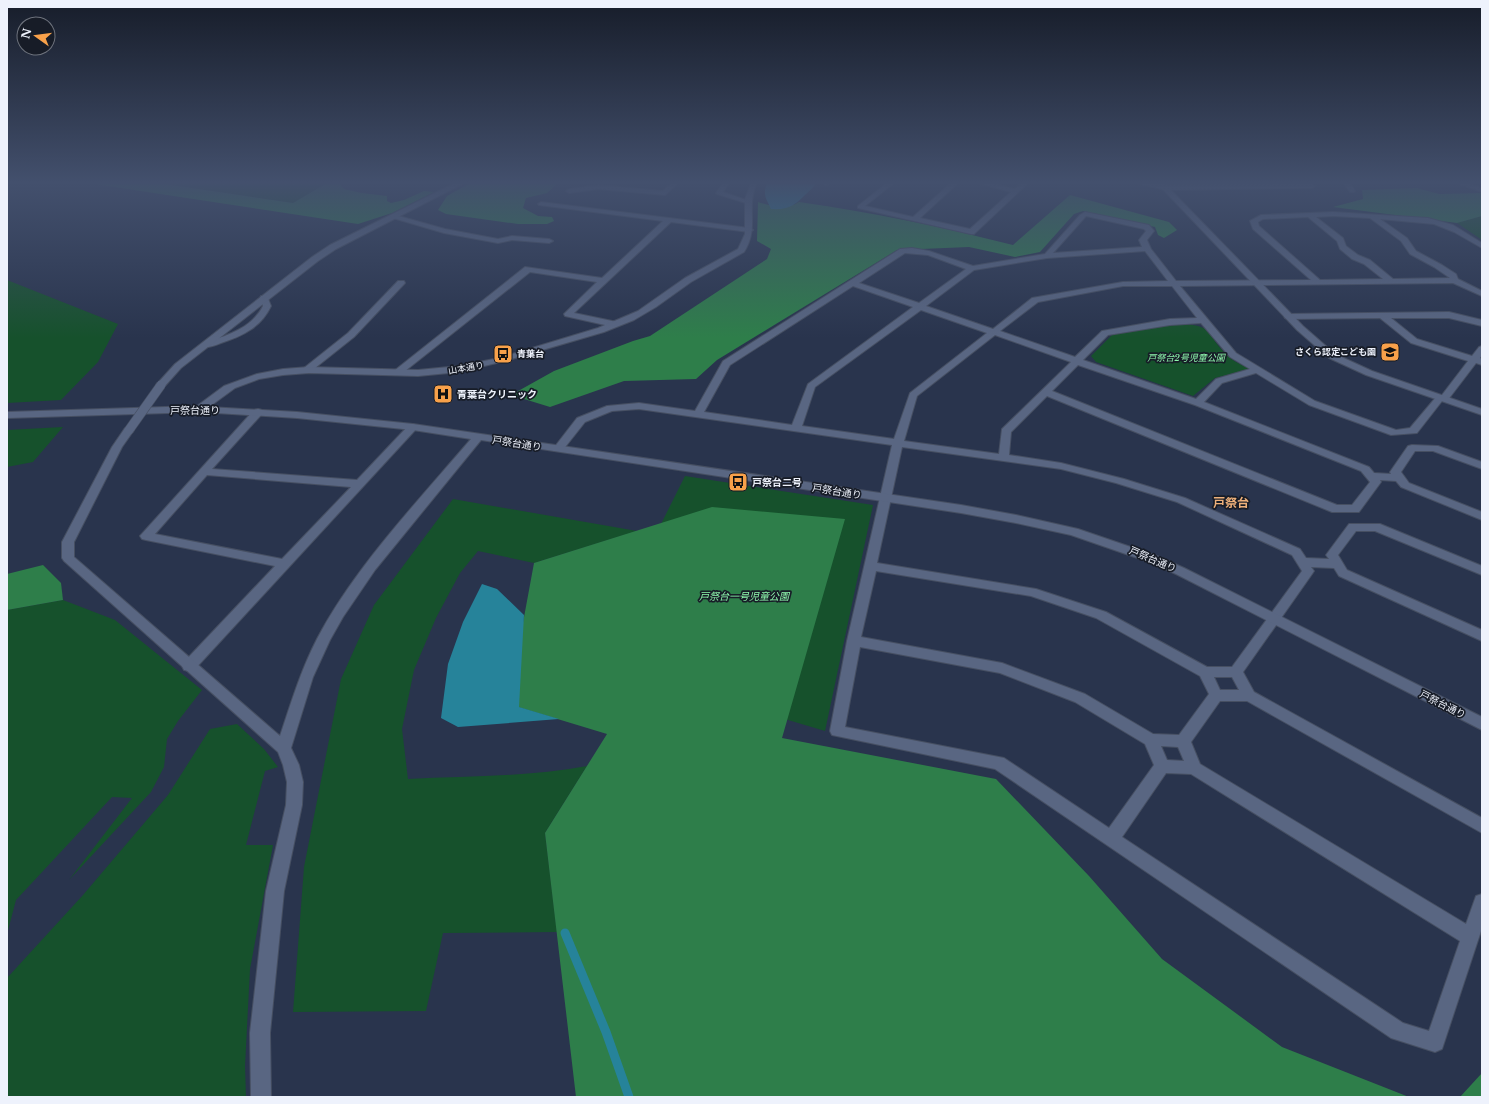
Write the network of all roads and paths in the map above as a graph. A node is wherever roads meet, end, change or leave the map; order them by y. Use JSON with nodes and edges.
{"nodes":[{"id":1,"x":360,"y":235,"type":"edge"},
{"id":2,"x":463,"y":235,"type":"edge"},
{"id":3,"x":654,"y":235,"type":"edge"},
{"id":4,"x":748,"y":235,"type":"edge"},
{"id":5,"x":1066,"y":235,"type":"edge"},
{"id":6,"x":1148,"y":235,"type":"edge"},
{"id":7,"x":1209,"y":235,"type":"edge"},
{"id":8,"x":1264,"y":235,"type":"edge"},
{"id":9,"x":1333,"y":235,"type":"edge"},
{"id":10,"x":1396,"y":235,"type":"edge"},
{"id":11,"x":1464,"y":235,"type":"edge"},
{"id":12,"x":549,"y":241,"type":"dead end"},
{"id":13,"x":1482,"y":246,"type":"edge"},
{"id":14,"x":1147,"y":249,"type":"junction"},
{"id":15,"x":1047,"y":256,"type":"junction"},
{"id":16,"x":972,"y":268,"type":"junction"},
{"id":17,"x":1454,"y":280,"type":"junction"},
{"id":18,"x":604,"y":281,"type":"junction"},
{"id":19,"x":1317,"y":281,"type":"junction"},
{"id":20,"x":1390,"y":281,"type":"junction"},
{"id":21,"x":1255,"y":282,"type":"junction"},
{"id":22,"x":401,"y":283,"type":"dead end"},
{"id":23,"x":852,"y":283,"type":"junction"},
{"id":24,"x":1174,"y":283,"type":"junction"},
{"id":25,"x":1482,"y":294,"type":"edge"},
{"id":26,"x":264,"y":298,"type":"junction"},
{"id":27,"x":920,"y":307,"type":"junction"},
{"id":28,"x":1288,"y":316,"type":"junction"},
{"id":29,"x":1383,"y":316,"type":"junction"},
{"id":30,"x":1203,"y":320,"type":"junction"},
{"id":31,"x":1482,"y":323,"type":"edge"},
{"id":32,"x":614,"y":324,"type":"junction"},
{"id":33,"x":994,"y":332,"type":"junction"},
{"id":34,"x":206,"y":345,"type":"junction"},
{"id":35,"x":1482,"y":349,"type":"edge"},
{"id":36,"x":1077,"y":360,"type":"junction"},
{"id":37,"x":1478,"y":361,"type":"edge"},
{"id":38,"x":307,"y":370,"type":"junction"},
{"id":39,"x":1258,"y":370,"type":"junction"},
{"id":40,"x":397,"y":373,"type":"junction"},
{"id":41,"x":1046,"y":392,"type":"junction"},
{"id":42,"x":1442,"y":398,"type":"junction"},
{"id":43,"x":1198,"y":403,"type":"junction"},
{"id":44,"x":200,"y":409,"type":"junction"},
{"id":45,"x":258,"y":412,"type":"junction"},
{"id":46,"x":1482,"y":412,"type":"edge"},
{"id":47,"x":7,"y":415,"type":"edge"},
{"id":48,"x":698,"y":415,"type":"junction"},
{"id":49,"x":413,"y":428,"type":"junction"},
{"id":50,"x":796,"y":429,"type":"junction"},
{"id":51,"x":1406,"y":432,"type":"junction"},
{"id":52,"x":478,"y":437,"type":"junction"},
{"id":53,"x":898,"y":444,"type":"junction"},
{"id":54,"x":1423,"y":448,"type":"junction"},
{"id":55,"x":558,"y":449,"type":"junction"},
{"id":56,"x":1004,"y":458,"type":"junction"},
{"id":57,"x":1482,"y":466,"type":"edge"},
{"id":58,"x":204,"y":472,"type":"junction"},
{"id":59,"x":1371,"y":476,"type":"junction"},
{"id":60,"x":1400,"y":478,"type":"junction"},
{"id":61,"x":359,"y":484,"type":"junction"},
{"id":62,"x":886,"y":498,"type":"junction"},
{"id":63,"x":1345,"y":509,"type":"junction"},
{"id":64,"x":1482,"y":516,"type":"edge"},
{"id":65,"x":1363,"y":527,"type":"junction"},
{"id":66,"x":1302,"y":562,"type":"junction"},
{"id":67,"x":285,"y":564,"type":"junction"},
{"id":68,"x":1337,"y":564,"type":"junction"},
{"id":69,"x":871,"y":566,"type":"junction"},
{"id":70,"x":1482,"y":572,"type":"edge"},
{"id":71,"x":1273,"y":619,"type":"junction"},
{"id":72,"x":1482,"y":636,"type":"edge"},
{"id":73,"x":854,"y":642,"type":"junction"},
{"id":74,"x":189,"y":666,"type":"junction"},
{"id":75,"x":1205,"y":672,"type":"junction"},
{"id":76,"x":1236,"y":672,"type":"junction"},
{"id":77,"x":1216,"y":695,"type":"junction"},
{"id":78,"x":1249,"y":696,"type":"junction"},
{"id":79,"x":1482,"y":724,"type":"edge"},
{"id":80,"x":1151,"y":740,"type":"junction"},
{"id":81,"x":1183,"y":741,"type":"junction"},
{"id":82,"x":284,"y":748,"type":"junction"},
{"id":83,"x":1162,"y":766,"type":"junction"},
{"id":84,"x":1194,"y":768,"type":"junction"},
{"id":85,"x":1482,"y":826,"type":"edge"},
{"id":86,"x":1111,"y":839,"type":"junction"},
{"id":87,"x":1482,"y":902,"type":"edge"},
{"id":88,"x":1470,"y":937,"type":"junction"},
{"id":89,"x":261,"y":1097,"type":"edge"}],
"edges":[{"from":1,"to":26,"type":"street"},
{"from":2,"to":12,"type":"street"},
{"from":3,"to":18,"type":"street"},
{"from":4,"to":32,"type":"street","name":"山本通り"},
{"from":5,"to":15,"type":"street"},
{"from":6,"to":14,"type":"street"},
{"from":7,"to":21,"type":"street"},
{"from":8,"to":19,"type":"street"},
{"from":9,"to":20,"type":"street"},
{"from":10,"to":17,"type":"street"},
{"from":11,"to":13,"type":"street"},
{"from":14,"to":15,"type":"street"},
{"from":14,"to":24,"type":"street"},
{"from":15,"to":16,"type":"street"},
{"from":16,"to":23,"type":"street"},
{"from":16,"to":27,"type":"street"},
{"from":17,"to":20,"type":"street"},
{"from":17,"to":25,"type":"street"},
{"from":18,"to":32,"type":"street"},
{"from":18,"to":40,"type":"street"},
{"from":19,"to":20,"type":"street"},
{"from":19,"to":21,"type":"street"},
{"from":21,"to":24,"type":"street"},
{"from":21,"to":28,"type":"street"},
{"from":22,"to":38,"type":"street"},
{"from":23,"to":27,"type":"street"},
{"from":23,"to":48,"type":"street"},
{"from":24,"to":30,"type":"street"},
{"from":24,"to":33,"type":"street"},
{"from":26,"to":34,"type":"street"},
{"from":26,"to":34,"type":"street"},
{"from":27,"to":33,"type":"street"},
{"from":27,"to":50,"type":"street"},
{"from":28,"to":29,"type":"street"},
{"from":28,"to":42,"type":"street"},
{"from":29,"to":31,"type":"street"},
{"from":29,"to":37,"type":"street"},
{"from":30,"to":36,"type":"street"},
{"from":30,"to":39,"type":"street"},
{"from":32,"to":40,"type":"street","name":"山本通り"},
{"from":33,"to":36,"type":"street"},
{"from":33,"to":53,"type":"street"},
{"from":34,"to":74,"type":"street","bridge":true},
{"from":35,"to":37,"type":"street"},
{"from":36,"to":41,"type":"street"},
{"from":36,"to":43,"type":"street"},
{"from":37,"to":42,"type":"street"},
{"from":38,"to":40,"type":"street","name":"山本通り"},
{"from":38,"to":44,"type":"street","name":"山本通り"},
{"from":39,"to":43,"type":"street"},
{"from":39,"to":51,"type":"street"},
{"from":41,"to":56,"type":"street"},
{"from":41,"to":63,"type":"street"},
{"from":42,"to":46,"type":"street"},
{"from":42,"to":51,"type":"street"},
{"from":43,"to":59,"type":"street"},
{"from":44,"to":45,"type":"street","name":"戸祭台通り"},
{"from":44,"to":47,"type":"street","name":"戸祭台通り"},
{"from":45,"to":49,"type":"street","name":"戸祭台通り"},
{"from":45,"to":58,"type":"street"},
{"from":48,"to":50,"type":"street"},
{"from":48,"to":55,"type":"street"},
{"from":49,"to":52,"type":"street","name":"戸祭台通り"},
{"from":49,"to":61,"type":"street"},
{"from":50,"to":53,"type":"street"},
{"from":51,"to":54,"type":"street"},
{"from":52,"to":55,"type":"street","name":"戸祭台通り"},
{"from":52,"to":82,"type":"street"},
{"from":53,"to":56,"type":"street"},
{"from":53,"to":62,"type":"street"},
{"from":54,"to":57,"type":"street"},
{"from":54,"to":60,"type":"street"},
{"from":55,"to":62,"type":"street","name":"戸祭台通り"},
{"from":56,"to":66,"type":"street"},
{"from":58,"to":61,"type":"street"},
{"from":58,"to":67,"type":"street"},
{"from":59,"to":60,"type":"street"},
{"from":59,"to":63,"type":"street"},
{"from":60,"to":64,"type":"street"},
{"from":61,"to":67,"type":"street"},
{"from":62,"to":69,"type":"street"},
{"from":62,"to":71,"type":"street","name":"戸祭台通り"},
{"from":63,"to":65,"type":"street"},
{"from":65,"to":68,"type":"street"},
{"from":65,"to":70,"type":"street"},
{"from":66,"to":68,"type":"street"},
{"from":66,"to":71,"type":"street"},
{"from":67,"to":74,"type":"street"},
{"from":68,"to":72,"type":"street"},
{"from":69,"to":73,"type":"street"},
{"from":69,"to":75,"type":"street"},
{"from":71,"to":76,"type":"street"},
{"from":71,"to":79,"type":"street","name":"戸祭台通り"},
{"from":73,"to":80,"type":"street"},
{"from":73,"to":86,"type":"street"},
{"from":74,"to":82,"type":"street"},
{"from":75,"to":76,"type":"street"},
{"from":75,"to":77,"type":"street"},
{"from":76,"to":78,"type":"street"},
{"from":77,"to":78,"type":"street"},
{"from":77,"to":81,"type":"street"},
{"from":78,"to":85,"type":"street"},
{"from":80,"to":81,"type":"street"},
{"from":80,"to":83,"type":"street"},
{"from":81,"to":84,"type":"street"},
{"from":82,"to":89,"type":"street"},
{"from":83,"to":84,"type":"street"},
{"from":83,"to":86,"type":"street"},
{"from":84,"to":88,"type":"street"},
{"from":86,"to":88,"type":"street"},
{"from":87,"to":88,"type":"street"}]}
